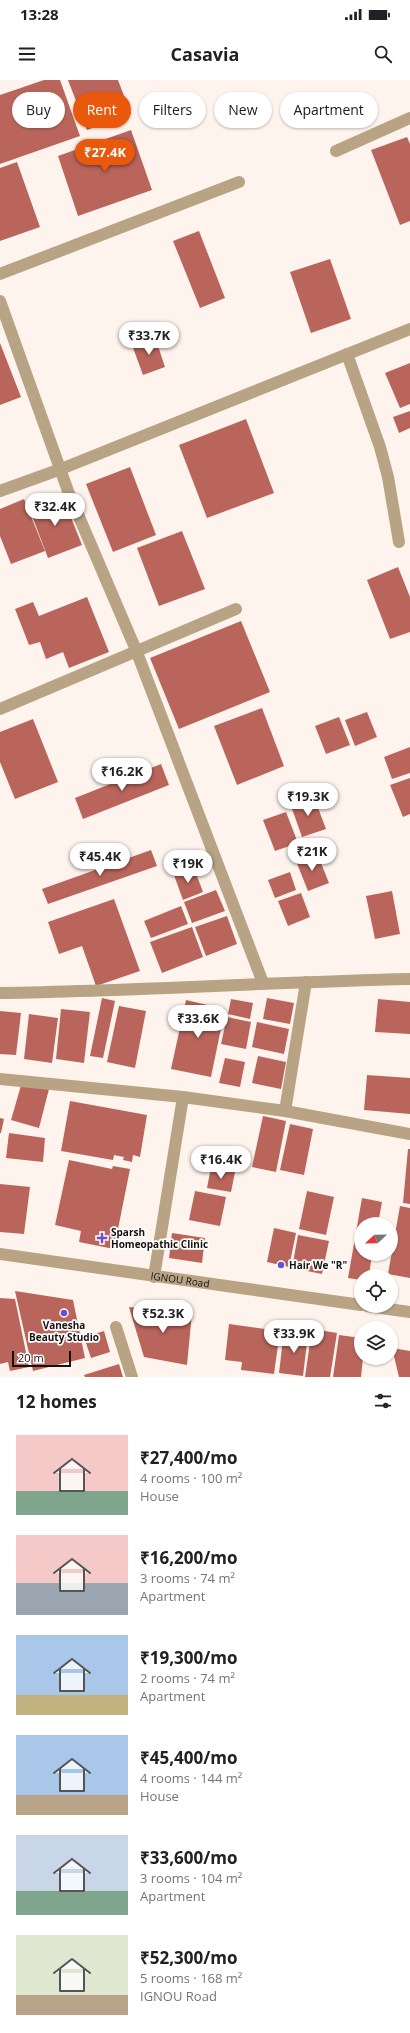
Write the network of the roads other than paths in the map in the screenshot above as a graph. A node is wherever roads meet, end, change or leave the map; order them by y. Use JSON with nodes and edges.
{"nodes":[{"id":1,"x":410,"y":118,"type":"edge"},
{"id":2,"x":336,"y":150,"type":"dead end"},
{"id":3,"x":239,"y":182,"type":"dead end"},
{"id":4,"x":0,"y":274,"type":"edge"},
{"id":5,"x":0,"y":301,"type":"edge"},
{"id":6,"x":410,"y":330,"type":"edge"},
{"id":7,"x":347,"y":354,"type":"junction"},
{"id":8,"x":61,"y":469,"type":"junction"},
{"id":9,"x":0,"y":491,"type":"edge"},
{"id":10,"x":399,"y":542,"type":"dead end"},
{"id":11,"x":236,"y":610,"type":"dead end"},
{"id":12,"x":136,"y":650,"type":"junction"},
{"id":13,"x":0,"y":709,"type":"edge"},
{"id":14,"x":410,"y":979,"type":"edge"},
{"id":15,"x":306,"y":982,"type":"junction"},
{"id":16,"x":263,"y":983,"type":"junction"},
{"id":17,"x":0,"y":993,"type":"edge"},
{"id":18,"x":0,"y":1079,"type":"edge"},
{"id":19,"x":183,"y":1097,"type":"junction"},
{"id":20,"x":285,"y":1111,"type":"junction"},
{"id":21,"x":410,"y":1134,"type":"edge"},
{"id":22,"x":0,"y":1254,"type":"edge"},
{"id":23,"x":154,"y":1277,"type":"junction"},
{"id":24,"x":354,"y":1304,"type":"edge"},
{"id":25,"x":398,"y":1310,"type":"edge"},
{"id":26,"x":410,"y":1312,"type":"edge"},
{"id":27,"x":116,"y":1327,"type":"dead end"},
{"id":28,"x":132,"y":1377,"type":"edge"}],
"edges":[{"from":1,"to":2,"type":"street"},
{"from":3,"to":4,"type":"street"},
{"from":5,"to":8,"type":"street"},
{"from":6,"to":7,"type":"street"},
{"from":7,"to":8,"type":"street"},
{"from":7,"to":10,"type":"street"},
{"from":8,"to":9,"type":"street"},
{"from":8,"to":12,"type":"street"},
{"from":11,"to":12,"type":"street"},
{"from":12,"to":13,"type":"street"},
{"from":12,"to":16,"type":"street"},
{"from":14,"to":15,"type":"street"},
{"from":15,"to":16,"type":"street"},
{"from":15,"to":20,"type":"street"},
{"from":16,"to":17,"type":"street"},
{"from":18,"to":19,"type":"street"},
{"from":19,"to":20,"type":"street"},
{"from":19,"to":23,"type":"street"},
{"from":20,"to":21,"type":"street"},
{"from":22,"to":23,"type":"street","name":"IGNOU Road"},
{"from":23,"to":24,"type":"street","name":"IGNOU Road"},
{"from":25,"to":26,"type":"street"},
{"from":27,"to":28,"type":"street"}]}
